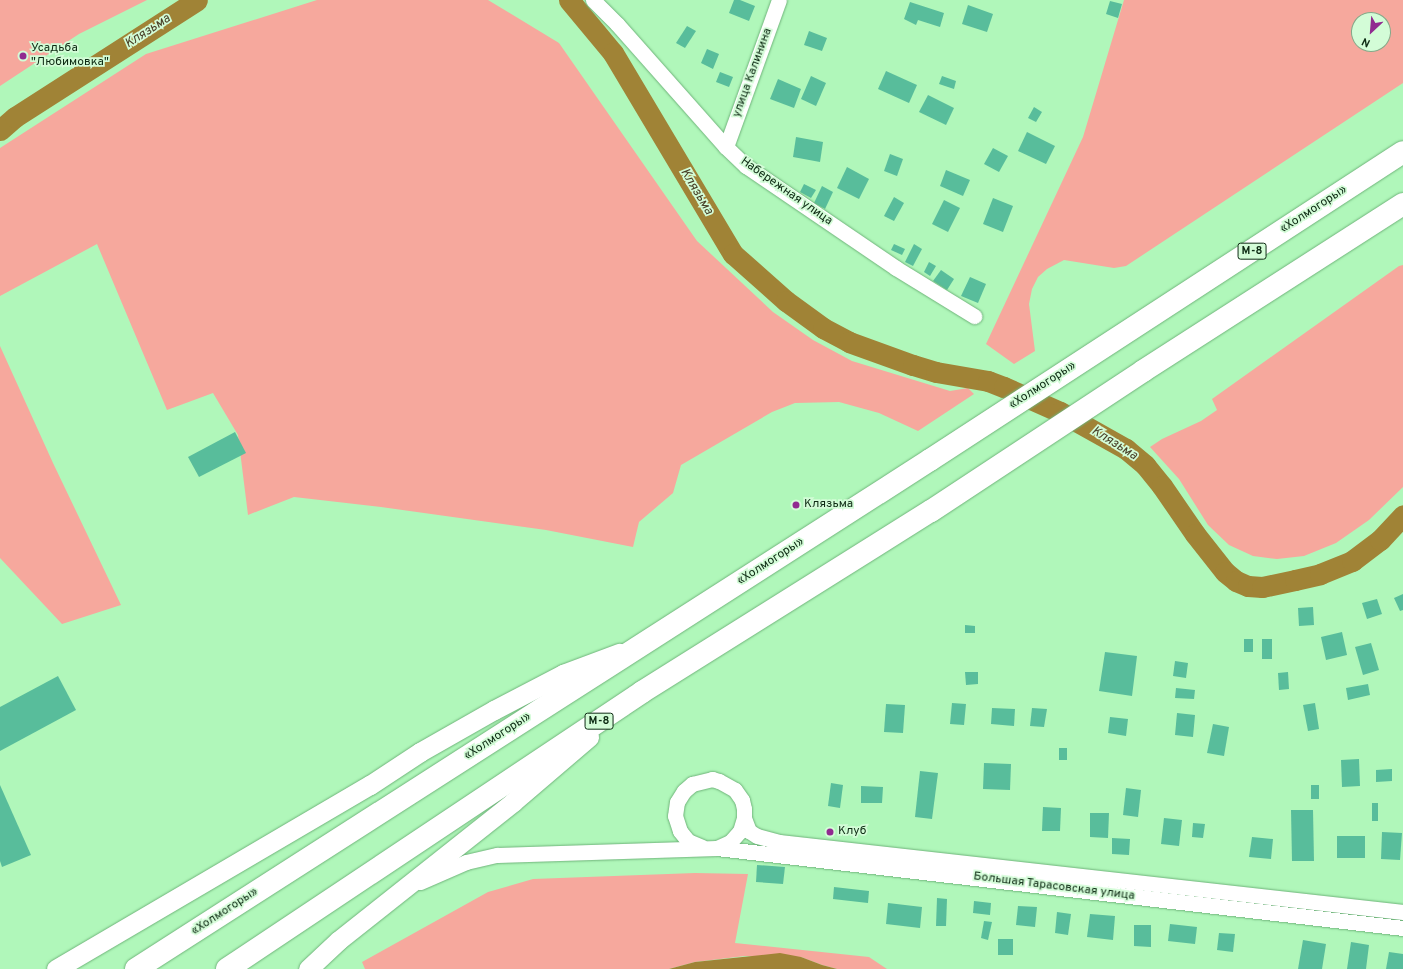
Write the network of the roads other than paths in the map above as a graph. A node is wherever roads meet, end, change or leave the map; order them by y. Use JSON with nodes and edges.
{"nodes":[{"id":1,"x":593,"y":0,"type":"edge"},
{"id":2,"x":779,"y":0,"type":"edge"},
{"id":3,"x":726,"y":147,"type":"junction"},
{"id":4,"x":1403,"y":152,"type":"edge"},
{"id":5,"x":1403,"y":204,"type":"edge"},
{"id":6,"x":974,"y":316,"type":"dead end"},
{"id":7,"x":646,"y":642,"type":"junction"},
{"id":8,"x":642,"y":692,"type":"junction"},
{"id":9,"x":744,"y":818,"type":"junction"},
{"id":10,"x":712,"y":848,"type":"junction"},
{"id":11,"x":406,"y":889,"type":"junction"},
{"id":12,"x":1403,"y":912,"type":"edge"},
{"id":13,"x":1403,"y":928,"type":"edge"},
{"id":14,"x":56,"y":969,"type":"edge"},
{"id":15,"x":136,"y":969,"type":"edge"},
{"id":16,"x":227,"y":969,"type":"edge"},
{"id":17,"x":308,"y":969,"type":"edge"}],
"edges":[{"from":1,"to":3,"type":"street","name":"Набережная улица"},
{"from":2,"to":3,"type":"street","name":"улица Калинина"},
{"from":3,"to":6,"type":"street","name":"Набережная улица"},
{"from":4,"to":7,"type":"highway","name":"«Холмогоры»","number":"М-8"},
{"from":5,"to":8,"type":"highway","number":"М-8"},
{"from":7,"to":14,"type":"main road"},
{"from":7,"to":15,"type":"highway","name":"«Холмогоры»","number":"М-8"},
{"from":8,"to":11,"type":"main road"},
{"from":8,"to":16,"type":"highway","number":"М-8"},
{"from":9,"to":10,"type":"street"},
{"from":9,"to":10,"type":"street"},
{"from":9,"to":12,"type":"street","name":"Большая Тарасовская улица"},
{"from":10,"to":11,"type":"street"},
{"from":10,"to":13,"type":"street","name":"Большая Тарасовская улица"},
{"from":11,"to":17,"type":"main road"}]}
